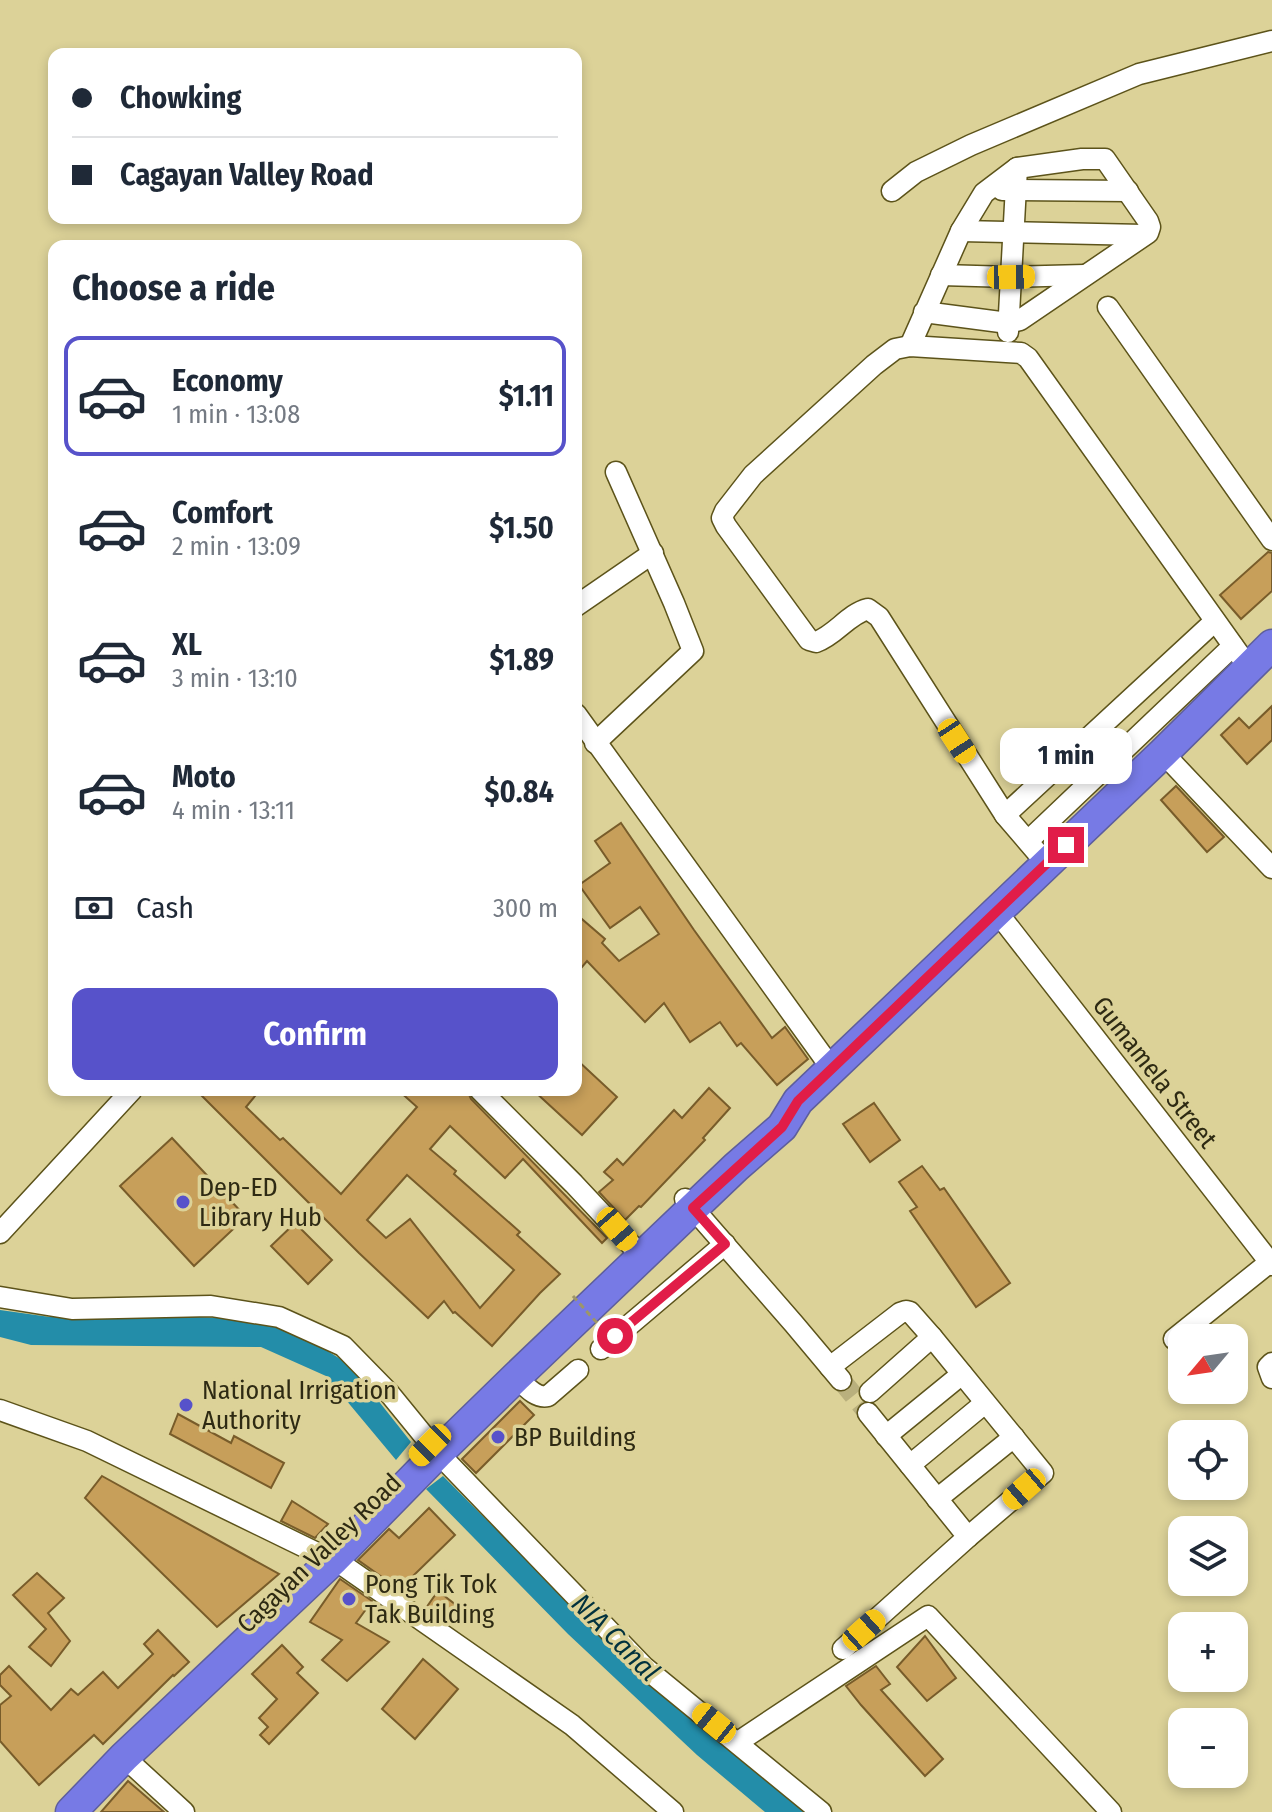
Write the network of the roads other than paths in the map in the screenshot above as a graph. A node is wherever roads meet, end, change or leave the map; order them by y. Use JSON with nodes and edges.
{"nodes":[{"id":1,"x":1272,"y":41,"type":"edge"},
{"id":2,"x":1016,"y":178,"type":"junction"},
{"id":3,"x":892,"y":191,"type":"dead end"},
{"id":4,"x":1128,"y":191,"type":"junction"},
{"id":5,"x":961,"y":231,"type":"junction"},
{"id":6,"x":1014,"y":233,"type":"junction"},
{"id":7,"x":1144,"y":235,"type":"junction"},
{"id":8,"x":941,"y":275,"type":"junction"},
{"id":9,"x":1086,"y":275,"type":"junction"},
{"id":10,"x":1011,"y":277,"type":"junction"},
{"id":11,"x":1108,"y":307,"type":"dead end"},
{"id":12,"x":924,"y":312,"type":"junction"},
{"id":13,"x":1008,"y":323,"type":"junction"},
{"id":14,"x":910,"y":346,"type":"junction"},
{"id":15,"x":1007,"y":352,"type":"junction"},
{"id":16,"x":616,"y":472,"type":"dead end"},
{"id":17,"x":1272,"y":540,"type":"edge"},
{"id":18,"x":653,"y":553,"type":"junction"},
{"id":19,"x":582,"y":602,"type":"edge"},
{"id":20,"x":1215,"y":621,"type":"junction"},
{"id":21,"x":1272,"y":645,"type":"edge"},
{"id":22,"x":1241,"y":657,"type":"junction"},
{"id":23,"x":582,"y":723,"type":"edge"},
{"id":24,"x":595,"y":743,"type":"junction"},
{"id":25,"x":1163,"y":753,"type":"junction"},
{"id":26,"x":1005,"y":815,"type":"junction"},
{"id":27,"x":1037,"y":852,"type":"junction"},
{"id":28,"x":1272,"y":868,"type":"edge"},
{"id":29,"x":997,"y":912,"type":"junction"},
{"id":30,"x":832,"y":1069,"type":"junction"},
{"id":31,"x":126,"y":1096,"type":"edge"},
{"id":32,"x":486,"y":1096,"type":"edge"},
{"id":33,"x":689,"y":1204,"type":"junction"},
{"id":34,"x":0,"y":1233,"type":"edge"},
{"id":35,"x":725,"y":1244,"type":"junction"},
{"id":36,"x":633,"y":1247,"type":"junction"},
{"id":37,"x":1271,"y":1263,"type":"edge"},
{"id":38,"x":0,"y":1297,"type":"edge"},
{"id":39,"x":1193,"y":1324,"type":"edge"},
{"id":40,"x":932,"y":1337,"type":"junction"},
{"id":41,"x":603,"y":1341,"type":"road end"},
{"id":42,"x":1272,"y":1363,"type":"edge"},
{"id":43,"x":578,"y":1370,"type":"dead end"},
{"id":44,"x":962,"y":1374,"type":"junction"},
{"id":45,"x":516,"y":1377,"type":"junction"},
{"id":46,"x":1272,"y":1378,"type":"edge"},
{"id":47,"x":870,"y":1392,"type":"dead end"},
{"id":48,"x":985,"y":1403,"type":"junction"},
{"id":49,"x":0,"y":1410,"type":"edge"},
{"id":50,"x":868,"y":1413,"type":"tunnel mouth"},
{"id":51,"x":886,"y":1436,"type":"junction"},
{"id":52,"x":1014,"y":1437,"type":"junction"},
{"id":53,"x":434,"y":1449,"type":"junction"},
{"id":54,"x":910,"y":1465,"type":"junction"},
{"id":55,"x":937,"y":1499,"type":"junction"},
{"id":56,"x":968,"y":1537,"type":"junction"},
{"id":57,"x":326,"y":1556,"type":"junction"},
{"id":58,"x":843,"y":1649,"type":"dead end"},
{"id":59,"x":738,"y":1742,"type":"junction"},
{"id":60,"x":124,"y":1757,"type":"junction"},
{"id":61,"x":51,"y":1812,"type":"edge"},
{"id":62,"x":71,"y":1812,"type":"edge"},
{"id":63,"x":184,"y":1812,"type":"edge"},
{"id":64,"x":673,"y":1812,"type":"edge"},
{"id":65,"x":821,"y":1812,"type":"edge"},
{"id":66,"x":1111,"y":1812,"type":"edge"}],
"edges":[{"from":1,"to":3,"type":"street"},
{"from":2,"to":4,"type":"street"},
{"from":2,"to":4,"type":"street"},
{"from":2,"to":5,"type":"street"},
{"from":2,"to":6,"type":"street"},
{"from":4,"to":7,"type":"street"},
{"from":5,"to":6,"type":"street"},
{"from":5,"to":8,"type":"street"},
{"from":6,"to":7,"type":"street"},
{"from":6,"to":10,"type":"street"},
{"from":7,"to":9,"type":"street"},
{"from":8,"to":10,"type":"street"},
{"from":8,"to":12,"type":"street"},
{"from":9,"to":10,"type":"street"},
{"from":9,"to":13,"type":"street"},
{"from":10,"to":13,"type":"street"},
{"from":11,"to":17,"type":"street"},
{"from":12,"to":13,"type":"street"},
{"from":12,"to":14,"type":"street"},
{"from":13,"to":15,"type":"street"},
{"from":14,"to":15,"type":"street"},
{"from":14,"to":26,"type":"street"},
{"from":15,"to":20,"type":"street"},
{"from":16,"to":18,"type":"street"},
{"from":18,"to":19,"type":"street"},
{"from":18,"to":24,"type":"street"},
{"from":20,"to":22,"type":"street"},
{"from":20,"to":26,"type":"street"},
{"from":21,"to":22,"type":"highway","name":"Cagayan Valley Road"},
{"from":22,"to":25,"type":"highway","name":"Cagayan Valley Road"},
{"from":22,"to":27,"type":"street"},
{"from":23,"to":24,"type":"street"},
{"from":24,"to":30,"type":"street"},
{"from":25,"to":27,"type":"highway","name":"Cagayan Valley Road"},
{"from":25,"to":28,"type":"street"},
{"from":26,"to":27,"type":"street"},
{"from":27,"to":29,"type":"highway","name":"Cagayan Valley Road"},
{"from":29,"to":30,"type":"highway","name":"Cagayan Valley Road"},
{"from":29,"to":37,"type":"street","name":"Gumamela Street"},
{"from":30,"to":33,"type":"highway","name":"Cagayan Valley Road"},
{"from":31,"to":34,"type":"street"},
{"from":32,"to":36,"type":"street"},
{"from":33,"to":35,"type":"street"},
{"from":33,"to":36,"type":"highway","name":"Cagayan Valley Road"},
{"from":33,"to":45,"type":"highway","name":"Cagayan Valley Road"},
{"from":35,"to":40,"type":"street"},
{"from":35,"to":41,"type":"street"},
{"from":36,"to":53,"type":"highway","name":"Cagayan Valley Road"},
{"from":37,"to":39,"type":"street"},
{"from":38,"to":53,"type":"street"},
{"from":40,"to":44,"type":"street"},
{"from":40,"to":47,"type":"street"},
{"from":42,"to":46,"type":"street"},
{"from":43,"to":45,"type":"street"},
{"from":44,"to":48,"type":"street"},
{"from":44,"to":51,"type":"street"},
{"from":45,"to":53,"type":"highway","name":"Cagayan Valley Road"},
{"from":48,"to":52,"type":"street"},
{"from":48,"to":54,"type":"street"},
{"from":49,"to":57,"type":"street"},
{"from":50,"to":51,"type":"street"},
{"from":51,"to":54,"type":"street"},
{"from":52,"to":55,"type":"street"},
{"from":52,"to":56,"type":"street"},
{"from":53,"to":57,"type":"highway","name":"Cagayan Valley Road"},
{"from":53,"to":59,"type":"street"},
{"from":54,"to":55,"type":"street"},
{"from":55,"to":56,"type":"street"},
{"from":56,"to":58,"type":"street"},
{"from":57,"to":60,"type":"highway","name":"Cagayan Valley Road"},
{"from":57,"to":61,"type":"highway","name":"Cagayan Valley Road"},
{"from":57,"to":64,"type":"street"},
{"from":59,"to":65,"type":"street"},
{"from":59,"to":66,"type":"street"},
{"from":60,"to":62,"type":"highway","name":"Cagayan Valley Road"},
{"from":60,"to":63,"type":"street"}]}
